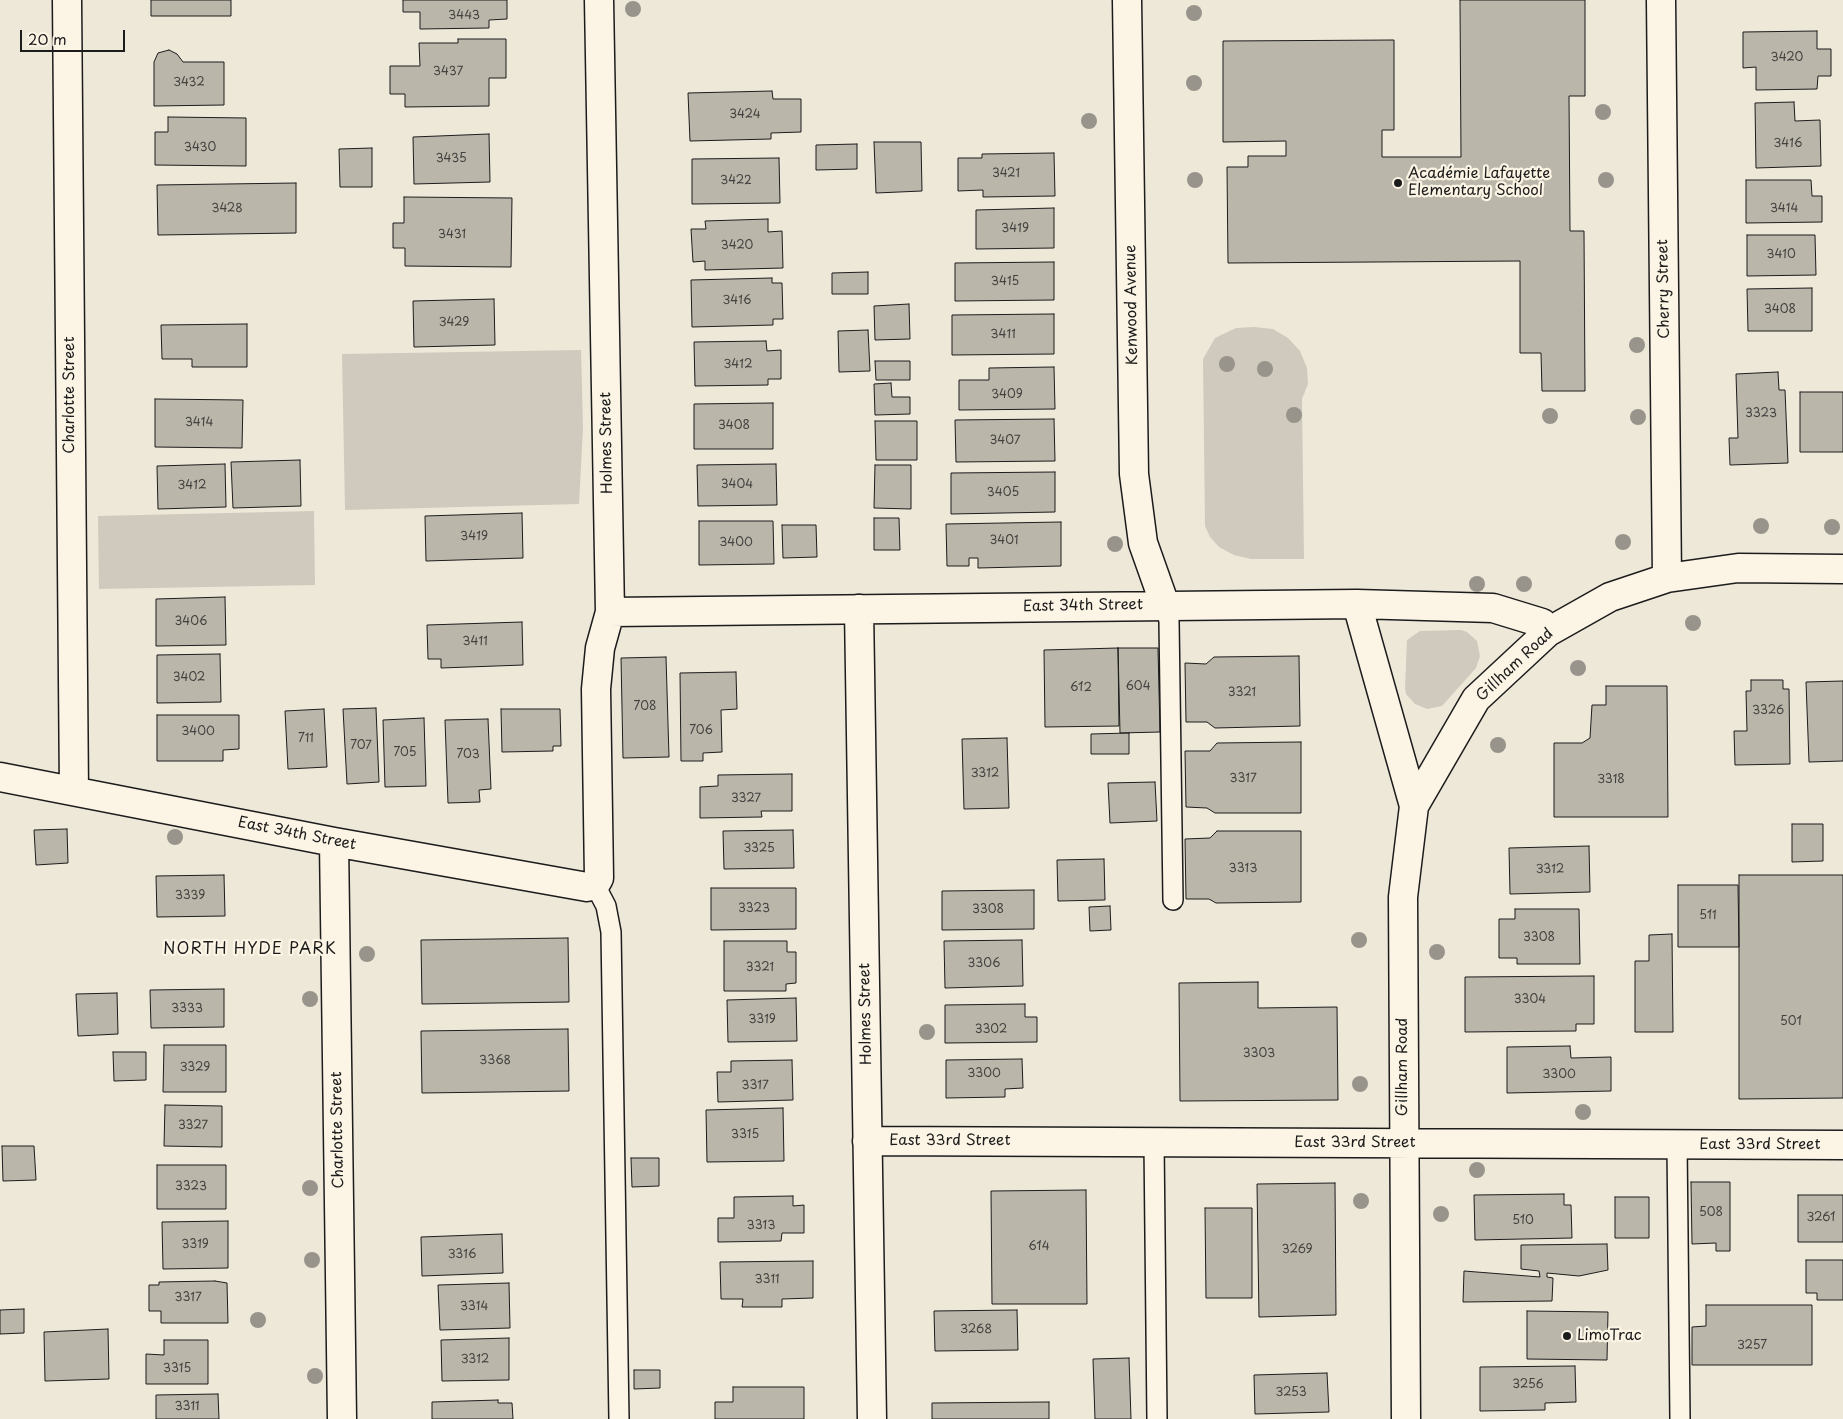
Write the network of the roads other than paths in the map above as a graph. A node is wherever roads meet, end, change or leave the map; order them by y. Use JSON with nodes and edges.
{"nodes":[{"id":1,"x":67,"y":0,"type":"edge"},
{"id":2,"x":599,"y":0,"type":"edge"},
{"id":3,"x":1127,"y":0,"type":"edge"},
{"id":4,"x":1661,"y":0,"type":"edge"},
{"id":5,"x":1843,"y":569,"type":"edge"},
{"id":6,"x":1667,"y":578,"type":"junction"},
{"id":7,"x":1357,"y":604,"type":"junction"},
{"id":8,"x":1165,"y":605,"type":"junction"},
{"id":9,"x":859,"y":609,"type":"junction"},
{"id":10,"x":610,"y":612,"type":"junction"},
{"id":11,"x":1548,"y":632,"type":"junction"},
{"id":12,"x":0,"y":776,"type":"edge"},
{"id":13,"x":74,"y":791,"type":"junction"},
{"id":14,"x":1414,"y":806,"type":"junction"},
{"id":15,"x":334,"y":842,"type":"junction"},
{"id":16,"x":595,"y":885,"type":"junction"},
{"id":17,"x":1173,"y":900,"type":"dead end"},
{"id":18,"x":868,"y":1141,"type":"junction"},
{"id":19,"x":1154,"y":1142,"type":"junction"},
{"id":20,"x":1404,"y":1143,"type":"junction"},
{"id":21,"x":1677,"y":1144,"type":"junction"},
{"id":22,"x":1843,"y":1145,"type":"edge"},
{"id":23,"x":342,"y":1419,"type":"edge"},
{"id":24,"x":619,"y":1419,"type":"edge"},
{"id":25,"x":872,"y":1419,"type":"edge"},
{"id":26,"x":1157,"y":1419,"type":"edge"},
{"id":27,"x":1406,"y":1419,"type":"edge"},
{"id":28,"x":1680,"y":1419,"type":"edge"}],
"edges":[{"from":1,"to":13,"type":"street","name":"Charlotte Street"},
{"from":2,"to":10,"type":"street","name":"Holmes Street"},
{"from":3,"to":8,"type":"street","name":"Kenwood Avenue"},
{"from":4,"to":6,"type":"street","name":"Cherry Street"},
{"from":5,"to":6,"type":"street","name":"Gillham Road"},
{"from":6,"to":11,"type":"street","name":"Gillham Road"},
{"from":7,"to":8,"type":"street","name":"East 34th Street"},
{"from":7,"to":11,"type":"street","name":"East 34th Street"},
{"from":7,"to":14,"type":"street","name":"Gillham Road"},
{"from":8,"to":9,"type":"street","name":"East 34th Street"},
{"from":8,"to":17,"type":"lane"},
{"from":9,"to":10,"type":"street","name":"East 34th Street"},
{"from":9,"to":18,"type":"street","name":"Holmes Street"},
{"from":10,"to":16,"type":"street","name":"Holmes Street"},
{"from":11,"to":14,"type":"street","name":"Gillham Road"},
{"from":12,"to":13,"type":"street","name":"East 34th Street"},
{"from":13,"to":15,"type":"street","name":"East 34th Street"},
{"from":14,"to":20,"type":"street","name":"Gillham Road"},
{"from":15,"to":16,"type":"street","name":"East 34th Street"},
{"from":15,"to":23,"type":"street","name":"Charlotte Street"},
{"from":16,"to":24,"type":"lane"},
{"from":18,"to":19,"type":"street","name":"East 33rd Street"},
{"from":18,"to":25,"type":"street","name":"Holmes Street"},
{"from":19,"to":20,"type":"street","name":"East 33rd Street"},
{"from":19,"to":26,"type":"lane"},
{"from":20,"to":21,"type":"street","name":"East 33rd Street"},
{"from":20,"to":27,"type":"street","name":"Gillham Road"},
{"from":21,"to":22,"type":"street","name":"East 33rd Street"},
{"from":21,"to":28,"type":"lane"}]}
